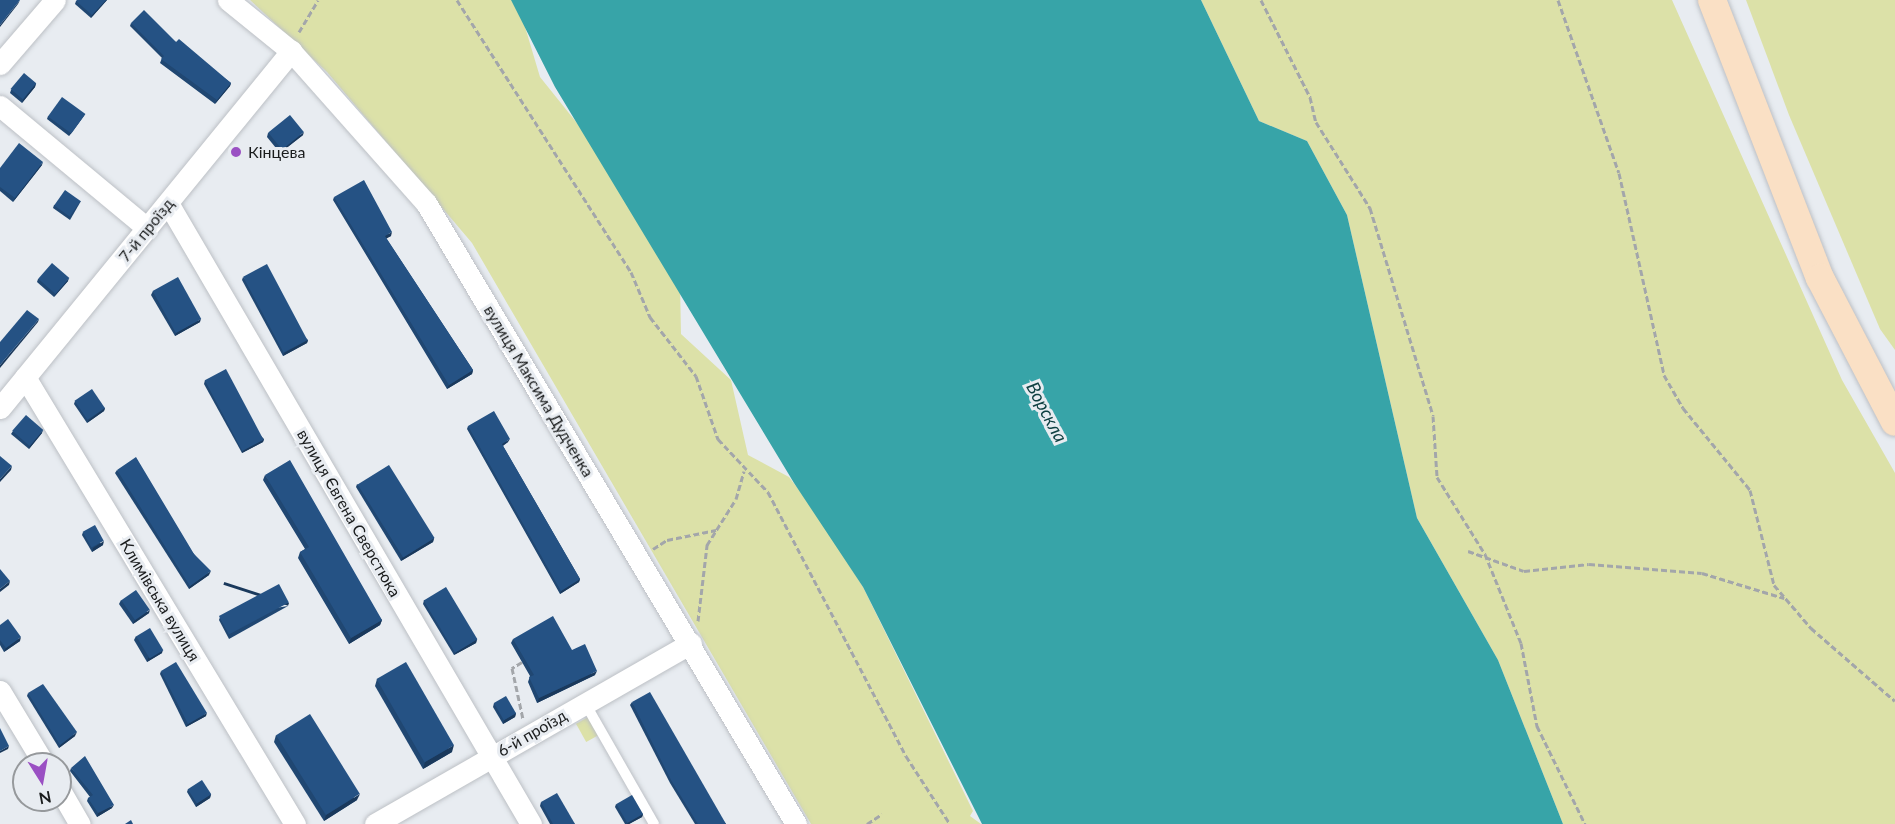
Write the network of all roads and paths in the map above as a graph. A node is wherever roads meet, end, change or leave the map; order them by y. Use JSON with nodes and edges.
{"nodes":[{"id":1,"x":55,"y":0,"type":"edge"},
{"id":2,"x":228,"y":0,"type":"edge"},
{"id":3,"x":318,"y":0,"type":"edge"},
{"id":4,"x":457,"y":0,"type":"edge"},
{"id":5,"x":1261,"y":0,"type":"edge"},
{"id":6,"x":1558,"y":0,"type":"edge"},
{"id":7,"x":1712,"y":0,"type":"edge"},
{"id":8,"x":291,"y":51,"type":"junction"},
{"id":9,"x":0,"y":64,"type":"edge"},
{"id":10,"x":0,"y":106,"type":"edge"},
{"id":11,"x":168,"y":203,"type":"junction"},
{"id":12,"x":147,"y":228,"type":"junction"},
{"id":13,"x":26,"y":377,"type":"junction"},
{"id":14,"x":0,"y":408,"type":"edge"},
{"id":15,"x":1895,"y":422,"type":"edge"},
{"id":16,"x":744,"y":471,"type":"junction"},
{"id":17,"x":716,"y":530,"type":"junction"},
{"id":18,"x":1468,"y":551,"type":"dead end"},
{"id":19,"x":637,"y":553,"type":"junction"},
{"id":20,"x":1486,"y":557,"type":"junction"},
{"id":21,"x":1786,"y":598,"type":"junction"},
{"id":22,"x":691,"y":643,"type":"junction"},
{"id":23,"x":522,"y":662,"type":"edge"},
{"id":24,"x":0,"y":691,"type":"edge"},
{"id":25,"x":1895,"y":701,"type":"edge"},
{"id":26,"x":585,"y":703,"type":"junction"},
{"id":27,"x":531,"y":733,"type":"junction"},
{"id":28,"x":37,"y":752,"type":"edge"},
{"id":29,"x":491,"y":756,"type":"junction"},
{"id":30,"x":72,"y":810,"type":"edge"},
{"id":31,"x":882,"y":814,"type":"dead end"},
{"id":32,"x":80,"y":824,"type":"edge"},
{"id":33,"x":296,"y":824,"type":"edge"},
{"id":34,"x":375,"y":824,"type":"edge"},
{"id":35,"x":531,"y":824,"type":"edge"},
{"id":36,"x":654,"y":824,"type":"edge"},
{"id":37,"x":796,"y":824,"type":"edge"},
{"id":38,"x":867,"y":824,"type":"edge"},
{"id":39,"x":950,"y":824,"type":"edge"},
{"id":40,"x":1586,"y":824,"type":"edge"}],
"edges":[{"from":1,"to":9,"type":"street"},
{"from":2,"to":8,"type":"street","name":"вулиця Максима Дудченка"},
{"from":3,"to":8,"type":"path"},
{"from":4,"to":16,"type":"path"},
{"from":5,"to":20,"type":"path"},
{"from":6,"to":21,"type":"path"},
{"from":7,"to":15,"type":"main road"},
{"from":8,"to":11,"type":"street","name":"7-й проїзд"},
{"from":8,"to":19,"type":"street","name":"вулиця Максима Дудченка"},
{"from":10,"to":12,"type":"street"},
{"from":11,"to":12,"type":"street","name":"7-й проїзд"},
{"from":11,"to":29,"type":"street","name":"вулиця Євгена Сверстюка"},
{"from":12,"to":13,"type":"street","name":"7-й проїзд"},
{"from":13,"to":14,"type":"street","name":"7-й проїзд"},
{"from":13,"to":33,"type":"street","name":"Климівська вулиця"},
{"from":16,"to":17,"type":"path"},
{"from":16,"to":39,"type":"path"},
{"from":17,"to":19,"type":"path"},
{"from":17,"to":22,"type":"path"},
{"from":18,"to":20,"type":"path"},
{"from":19,"to":22,"type":"street","name":"вулиця Максима Дудченка"},
{"from":20,"to":21,"type":"path"},
{"from":20,"to":40,"type":"path"},
{"from":21,"to":25,"type":"path"},
{"from":22,"to":26,"type":"street","name":"6-й проїзд"},
{"from":22,"to":37,"type":"street","name":"вулиця Максима Дудченка"},
{"from":23,"to":27,"type":"path"},
{"from":24,"to":28,"type":"street"},
{"from":26,"to":27,"type":"street","name":"6-й проїзд"},
{"from":26,"to":36,"type":"lane"},
{"from":27,"to":29,"type":"street","name":"6-й проїзд"},
{"from":29,"to":34,"type":"street","name":"6-й проїзд"},
{"from":29,"to":35,"type":"street","name":"вулиця Євгена Сверстюка"},
{"from":30,"to":32,"type":"street"},
{"from":31,"to":38,"type":"path"}]}
